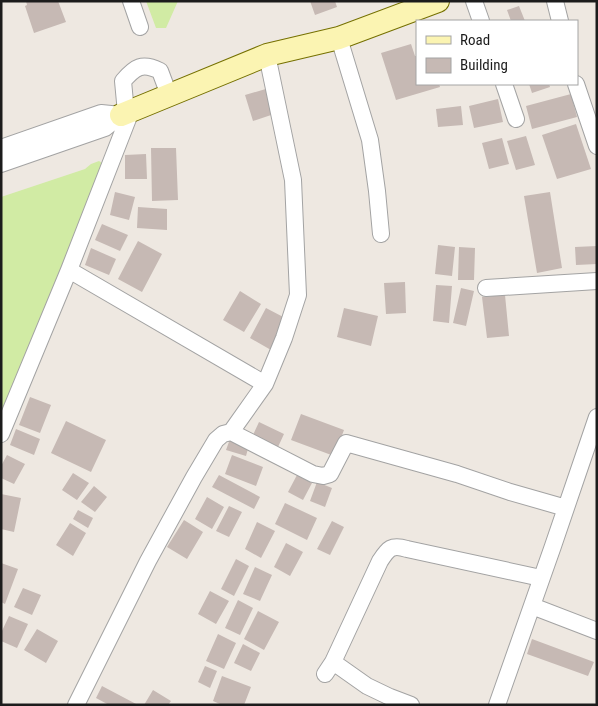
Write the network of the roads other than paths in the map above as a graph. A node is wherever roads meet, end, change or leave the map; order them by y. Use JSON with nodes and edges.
{"nodes":[{"id":1,"x":132,"y":1,"type":"edge"},
{"id":2,"x":438,"y":1,"type":"edge"},
{"id":3,"x":474,"y":1,"type":"edge"},
{"id":4,"x":555,"y":1,"type":"edge"},
{"id":5,"x":481,"y":20,"type":"edge"},
{"id":6,"x":560,"y":20,"type":"edge"},
{"id":7,"x":140,"y":27,"type":"dead end"},
{"id":8,"x":339,"y":38,"type":"junction"},
{"id":9,"x":266,"y":56,"type":"junction"},
{"id":10,"x":504,"y":85,"type":"edge"},
{"id":11,"x":576,"y":85,"type":"edge"},
{"id":12,"x":169,"y":95,"type":"junction"},
{"id":13,"x":126,"y":113,"type":"junction"},
{"id":14,"x":516,"y":119,"type":"dead end"},
{"id":15,"x":597,"y":146,"type":"edge"},
{"id":16,"x":1,"y":148,"type":"edge"},
{"id":17,"x":1,"y":164,"type":"edge"},
{"id":18,"x":381,"y":234,"type":"dead end"},
{"id":19,"x":69,"y":270,"type":"junction"},
{"id":20,"x":597,"y":281,"type":"edge"},
{"id":21,"x":486,"y":288,"type":"dead end"},
{"id":22,"x":265,"y":384,"type":"junction"},
{"id":23,"x":597,"y":416,"type":"edge"},
{"id":24,"x":231,"y":432,"type":"junction"},
{"id":25,"x":1,"y":434,"type":"edge"},
{"id":26,"x":590,"y":459,"type":"edge"},
{"id":27,"x":566,"y":508,"type":"junction"},
{"id":28,"x":541,"y":578,"type":"junction"},
{"id":29,"x":532,"y":606,"type":"junction"},
{"id":30,"x":597,"y":631,"type":"edge"},
{"id":31,"x":76,"y":705,"type":"edge"},
{"id":32,"x":411,"y":705,"type":"edge"},
{"id":33,"x":497,"y":705,"type":"edge"}],
"edges":[{"from":1,"to":7,"type":"street"},
{"from":2,"to":8,"type":"main road"},
{"from":3,"to":5,"type":"street"},
{"from":4,"to":6,"type":"street"},
{"from":8,"to":9,"type":"main road"},
{"from":8,"to":18,"type":"street"},
{"from":9,"to":12,"type":"main road"},
{"from":9,"to":22,"type":"street"},
{"from":10,"to":14,"type":"street"},
{"from":11,"to":15,"type":"street"},
{"from":12,"to":13,"type":"main road"},
{"from":12,"to":13,"type":"street"},
{"from":13,"to":16,"type":"street"},
{"from":13,"to":17,"type":"street"},
{"from":13,"to":19,"type":"street"},
{"from":19,"to":22,"type":"street"},
{"from":19,"to":25,"type":"street"},
{"from":20,"to":21,"type":"street"},
{"from":22,"to":24,"type":"street"},
{"from":23,"to":26,"type":"street"},
{"from":24,"to":27,"type":"street"},
{"from":24,"to":31,"type":"street"},
{"from":26,"to":27,"type":"street"},
{"from":27,"to":28,"type":"street"},
{"from":28,"to":29,"type":"street"},
{"from":28,"to":32,"type":"street"},
{"from":29,"to":30,"type":"street"},
{"from":29,"to":33,"type":"street"}]}
